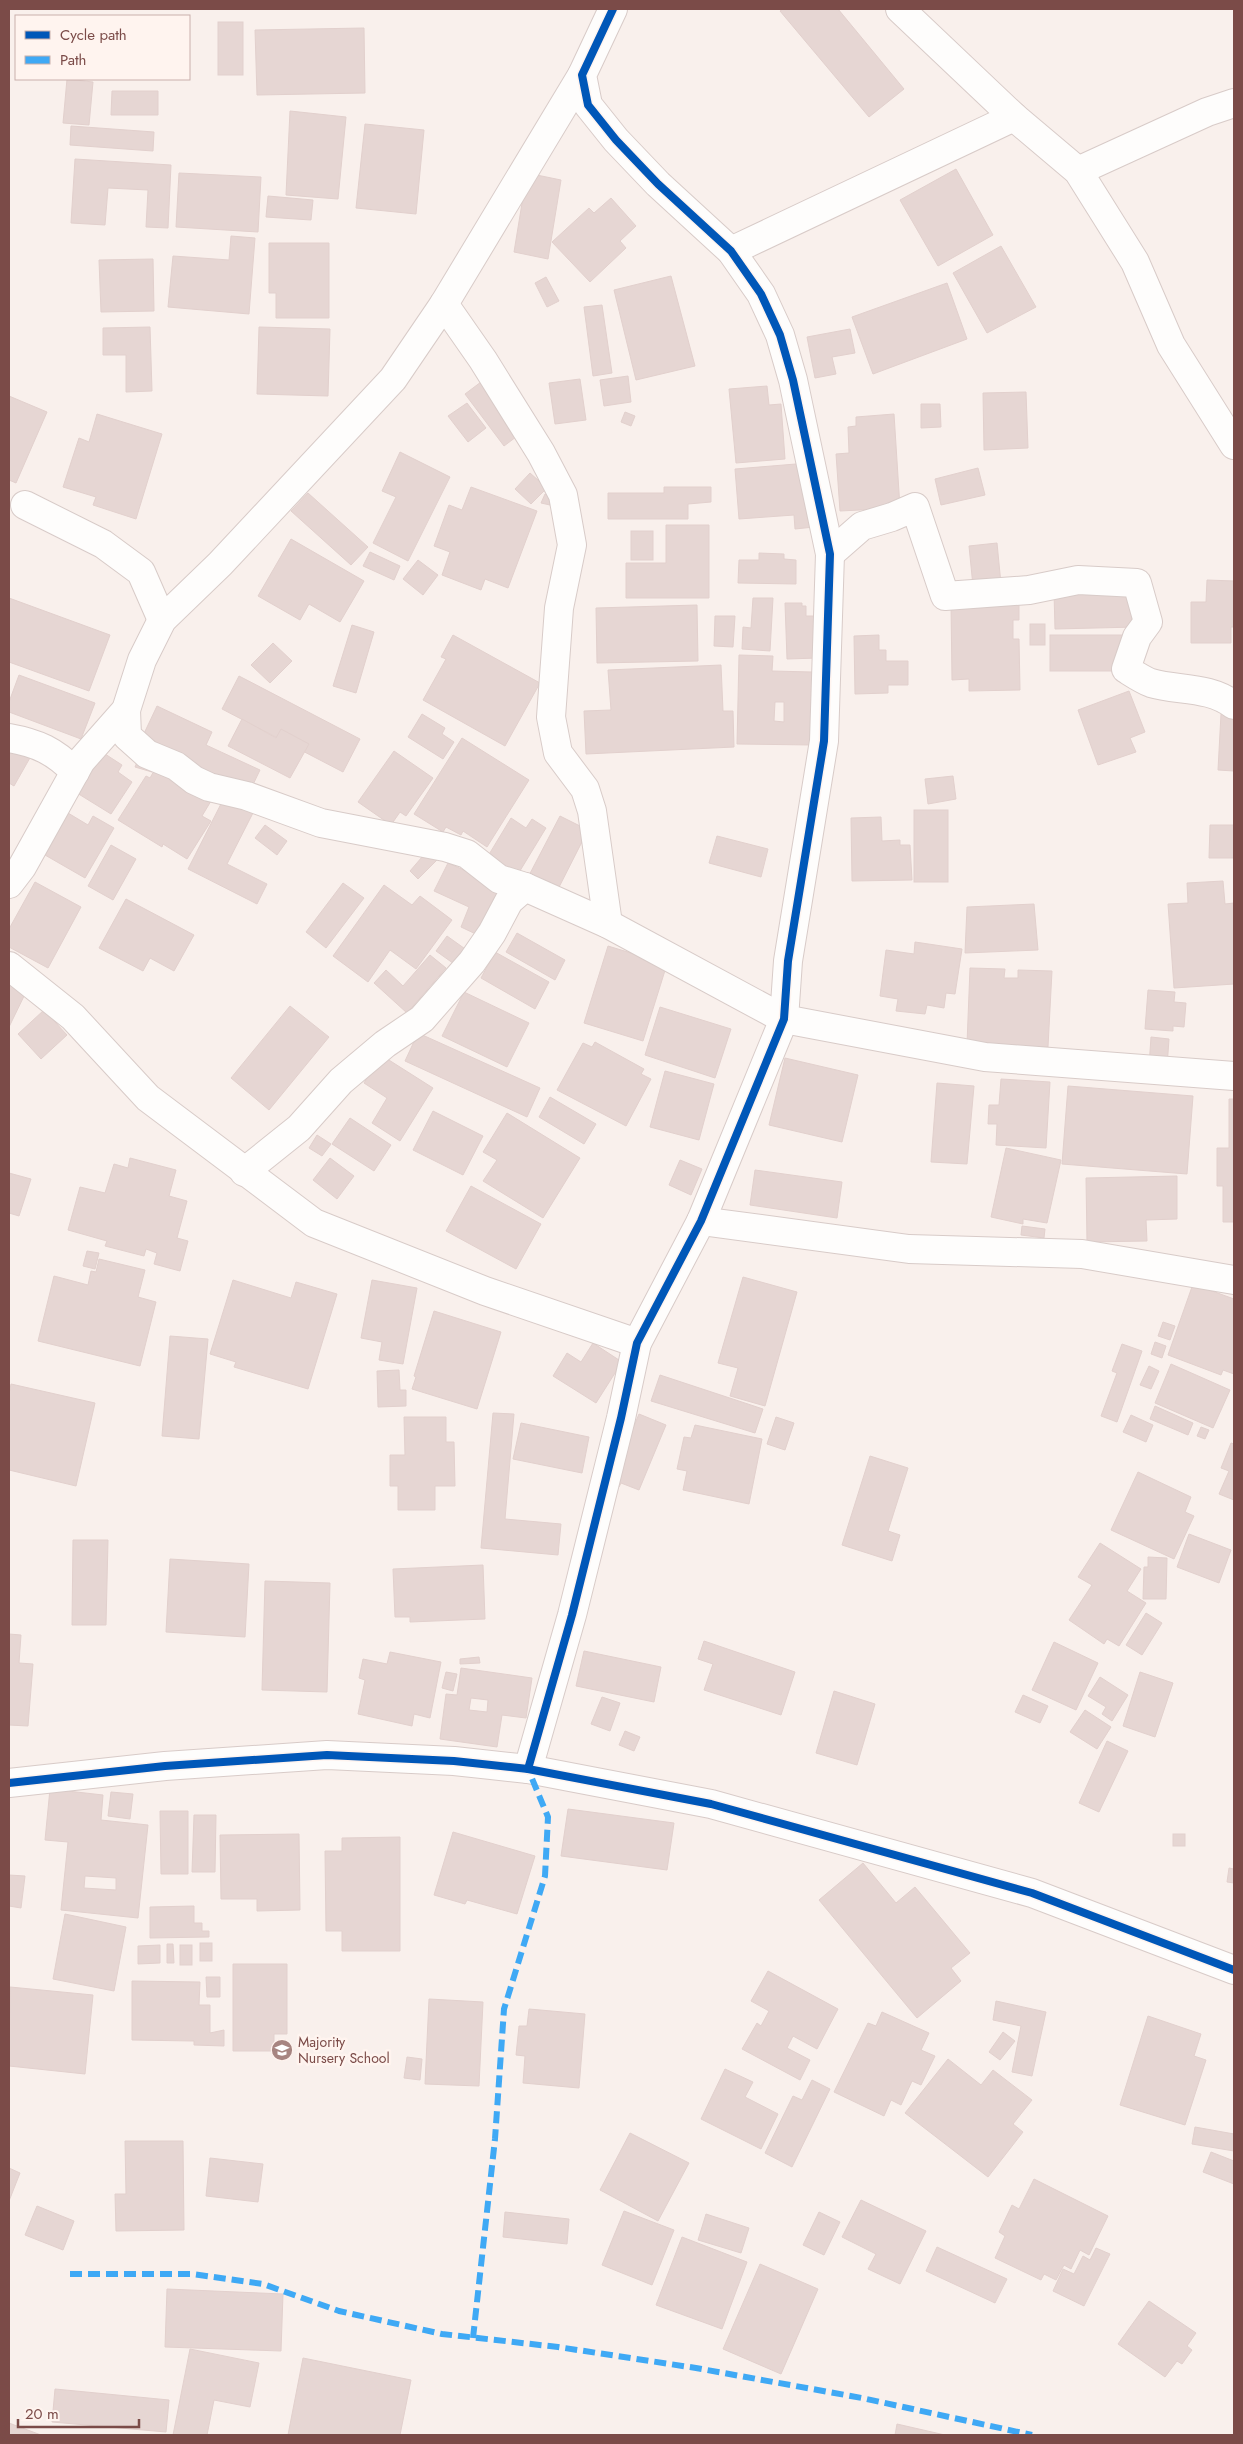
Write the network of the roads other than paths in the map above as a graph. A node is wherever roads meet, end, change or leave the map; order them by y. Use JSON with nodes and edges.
{"nodes":[{"id":1,"x":613,"y":9,"type":"edge"},
{"id":2,"x":900,"y":9,"type":"edge"},
{"id":3,"x":582,"y":75,"type":"junction"},
{"id":4,"x":1234,"y":103,"type":"edge"},
{"id":5,"x":1014,"y":117,"type":"junction"},
{"id":6,"x":1078,"y":171,"type":"junction"},
{"id":7,"x":731,"y":251,"type":"junction"},
{"id":8,"x":444,"y":304,"type":"junction"},
{"id":9,"x":1234,"y":445,"type":"edge"},
{"id":10,"x":25,"y":505,"type":"dead end"},
{"id":11,"x":830,"y":554,"type":"junction"},
{"id":12,"x":162,"y":620,"type":"junction"},
{"id":13,"x":1234,"y":705,"type":"edge"},
{"id":14,"x":126,"y":710,"type":"junction"},
{"id":15,"x":9,"y":738,"type":"edge"},
{"id":16,"x":75,"y":772,"type":"junction"},
{"id":17,"x":9,"y":884,"type":"edge"},
{"id":18,"x":525,"y":887,"type":"junction"},
{"id":19,"x":608,"y":924,"type":"junction"},
{"id":20,"x":9,"y":966,"type":"edge"},
{"id":21,"x":784,"y":1018,"type":"junction"},
{"id":22,"x":1234,"y":1076,"type":"edge"},
{"id":23,"x":244,"y":1172,"type":"junction"},
{"id":24,"x":701,"y":1221,"type":"junction"},
{"id":25,"x":1234,"y":1280,"type":"edge"},
{"id":26,"x":637,"y":1343,"type":"junction"},
{"id":27,"x":528,"y":1769,"type":"junction"},
{"id":28,"x":9,"y":1783,"type":"edge"},
{"id":29,"x":1234,"y":1970,"type":"edge"}],
"edges":[{"from":1,"to":3,"type":"street"},
{"from":2,"to":5,"type":"street"},
{"from":3,"to":7,"type":"street"},
{"from":3,"to":8,"type":"street"},
{"from":4,"to":6,"type":"street"},
{"from":5,"to":6,"type":"street"},
{"from":5,"to":7,"type":"street"},
{"from":6,"to":9,"type":"street"},
{"from":7,"to":11,"type":"street"},
{"from":8,"to":12,"type":"street"},
{"from":8,"to":19,"type":"street"},
{"from":10,"to":12,"type":"street"},
{"from":11,"to":13,"type":"street"},
{"from":11,"to":21,"type":"street"},
{"from":12,"to":14,"type":"street"},
{"from":14,"to":16,"type":"street"},
{"from":14,"to":18,"type":"street"},
{"from":15,"to":16,"type":"street"},
{"from":16,"to":17,"type":"street"},
{"from":18,"to":19,"type":"street"},
{"from":18,"to":23,"type":"street"},
{"from":19,"to":21,"type":"street"},
{"from":20,"to":23,"type":"street"},
{"from":21,"to":22,"type":"street"},
{"from":21,"to":24,"type":"street"},
{"from":23,"to":26,"type":"street"},
{"from":24,"to":25,"type":"street"},
{"from":24,"to":26,"type":"street"},
{"from":26,"to":27,"type":"street"},
{"from":27,"to":28,"type":"street"},
{"from":27,"to":29,"type":"street"}]}
